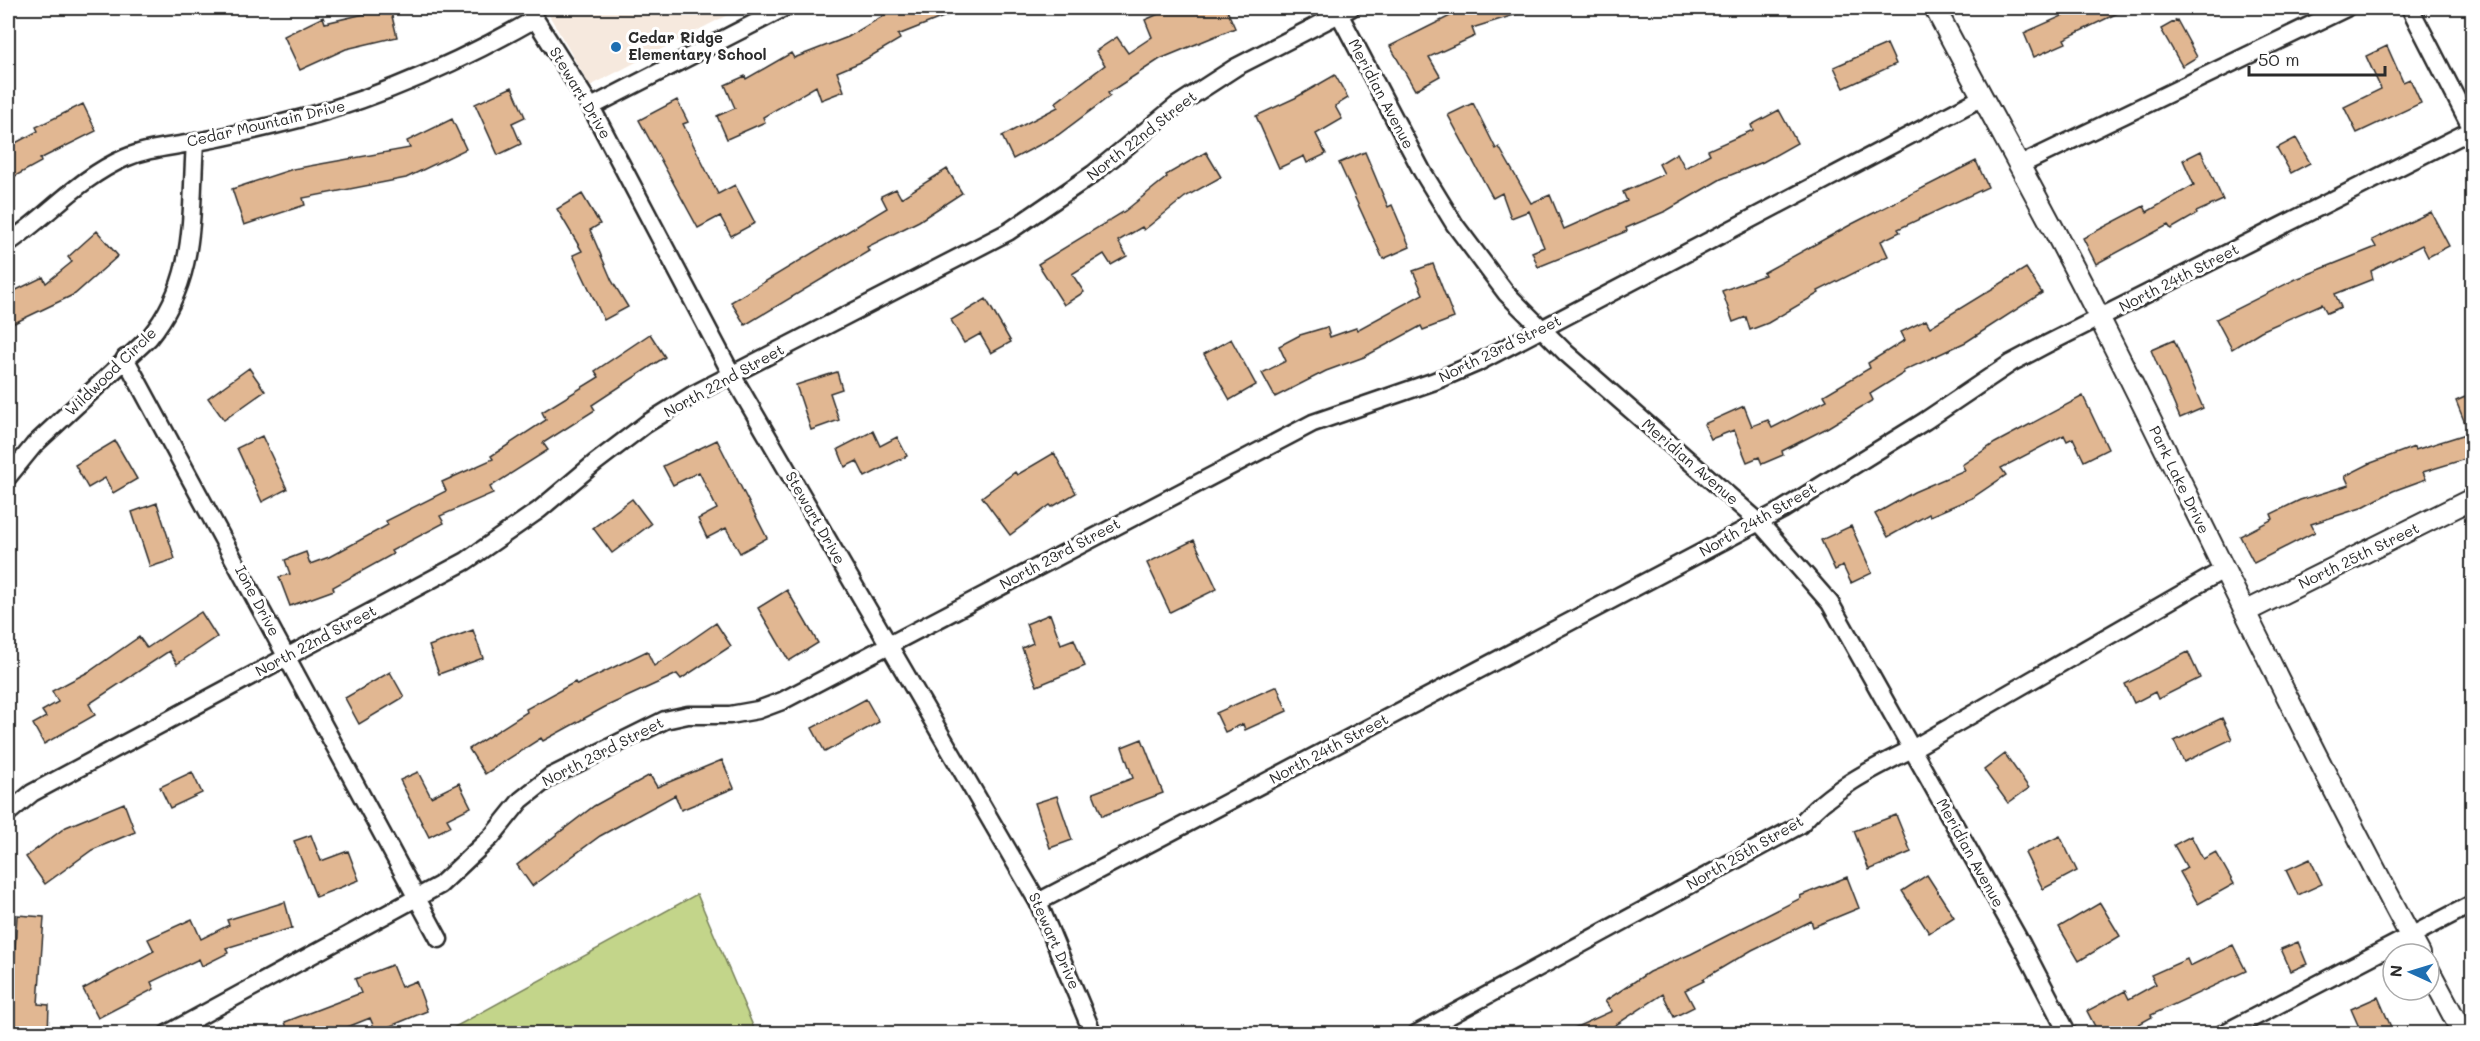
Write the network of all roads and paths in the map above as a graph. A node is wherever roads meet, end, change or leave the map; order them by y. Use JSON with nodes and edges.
{"nodes":[{"id":1,"x":784,"y":8,"type":"edge"},
{"id":2,"x":2346,"y":8,"type":"edge"},
{"id":3,"x":2410,"y":8,"type":"edge"},
{"id":4,"x":1342,"y":10,"type":"edge"},
{"id":5,"x":1942,"y":10,"type":"edge"},
{"id":6,"x":532,"y":13,"type":"edge"},
{"id":7,"x":1981,"y":98,"type":"junction"},
{"id":8,"x":591,"y":107,"type":"junction"},
{"id":9,"x":2472,"y":130,"type":"edge"},
{"id":10,"x":195,"y":142,"type":"junction"},
{"id":11,"x":2020,"y":165,"type":"junction"},
{"id":12,"x":8,"y":243,"type":"edge"},
{"id":13,"x":2100,"y":319,"type":"junction"},
{"id":14,"x":1540,"y":330,"type":"junction"},
{"id":15,"x":125,"y":358,"type":"junction"},
{"id":16,"x":732,"y":375,"type":"junction"},
{"id":17,"x":8,"y":477,"type":"edge"},
{"id":18,"x":2472,"y":499,"type":"edge"},
{"id":19,"x":1759,"y":522,"type":"junction"},
{"id":20,"x":2223,"y":570,"type":"junction"},
{"id":21,"x":2245,"y":612,"type":"junction"},
{"id":22,"x":888,"y":643,"type":"junction"},
{"id":23,"x":286,"y":656,"type":"junction"},
{"id":24,"x":1912,"y":749,"type":"junction"},
{"id":25,"x":8,"y":813,"type":"edge"},
{"id":26,"x":418,"y":897,"type":"junction"},
{"id":27,"x":1038,"y":902,"type":"junction"},
{"id":28,"x":2472,"y":904,"type":"edge"},
{"id":29,"x":2410,"y":936,"type":"junction"},
{"id":30,"x":439,"y":939,"type":"dead end"},
{"id":31,"x":2413,"y":942,"type":"edge"},
{"id":32,"x":2441,"y":993,"type":"edge"},
{"id":33,"x":167,"y":1034,"type":"edge"},
{"id":34,"x":1093,"y":1034,"type":"edge"},
{"id":35,"x":1416,"y":1034,"type":"edge"},
{"id":36,"x":2068,"y":1034,"type":"edge"},
{"id":37,"x":2222,"y":1034,"type":"edge"},
{"id":38,"x":2463,"y":1034,"type":"edge"}],
"edges":[{"from":1,"to":8,"type":"street"},
{"from":2,"to":11,"type":"street"},
{"from":3,"to":9,"type":"street"},
{"from":4,"to":14,"type":"street","name":"Meridian Avenue"},
{"from":4,"to":16,"type":"street","name":"North 22nd Street"},
{"from":5,"to":7,"type":"street","name":"Park Lake Drive"},
{"from":6,"to":8,"type":"street","name":"Stewart Drive"},
{"from":6,"to":10,"type":"street","name":"Cedar Mountain Drive"},
{"from":7,"to":11,"type":"street","name":"Park Lake Drive"},
{"from":7,"to":14,"type":"street","name":"North 23rd Street"},
{"from":8,"to":16,"type":"street","name":"Stewart Drive"},
{"from":9,"to":13,"type":"street","name":"North 24th Street"},
{"from":10,"to":12,"type":"street","name":"Cedar Mountain Drive"},
{"from":10,"to":15,"type":"street","name":"Wildwood Circle"},
{"from":11,"to":13,"type":"street","name":"Park Lake Drive"},
{"from":13,"to":19,"type":"street","name":"North 24th Street"},
{"from":13,"to":20,"type":"street","name":"Park Lake Drive"},
{"from":14,"to":19,"type":"street","name":"Meridian Avenue"},
{"from":14,"to":22,"type":"street","name":"North 23rd Street"},
{"from":15,"to":17,"type":"street","name":"Wildwood Circle"},
{"from":15,"to":23,"type":"street","name":"Ione Drive"},
{"from":16,"to":22,"type":"street","name":"Stewart Drive"},
{"from":16,"to":23,"type":"street","name":"North 22nd Street"},
{"from":18,"to":21,"type":"street","name":"North 25th Street"},
{"from":19,"to":24,"type":"street","name":"Meridian Avenue"},
{"from":19,"to":27,"type":"street","name":"North 24th Street"},
{"from":20,"to":21,"type":"street","name":"Park Lake Drive"},
{"from":20,"to":24,"type":"street","name":"North 25th Street"},
{"from":21,"to":29,"type":"street","name":"Park Lake Drive"},
{"from":22,"to":26,"type":"street","name":"North 23rd Street"},
{"from":22,"to":27,"type":"street","name":"Stewart Drive"},
{"from":23,"to":25,"type":"street","name":"North 22nd Street"},
{"from":23,"to":26,"type":"street","name":"Ione Drive"},
{"from":24,"to":35,"type":"street","name":"North 25th Street"},
{"from":24,"to":36,"type":"street","name":"Meridian Avenue"},
{"from":26,"to":30,"type":"street","name":"Ione Drive"},
{"from":26,"to":33,"type":"street","name":"North 23rd Street"},
{"from":27,"to":34,"type":"street","name":"Stewart Drive"},
{"from":28,"to":29,"type":"street"},
{"from":29,"to":31,"type":"street","name":"Park Lake Drive"},
{"from":29,"to":37,"type":"street"},
{"from":32,"to":38,"type":"street"}]}
